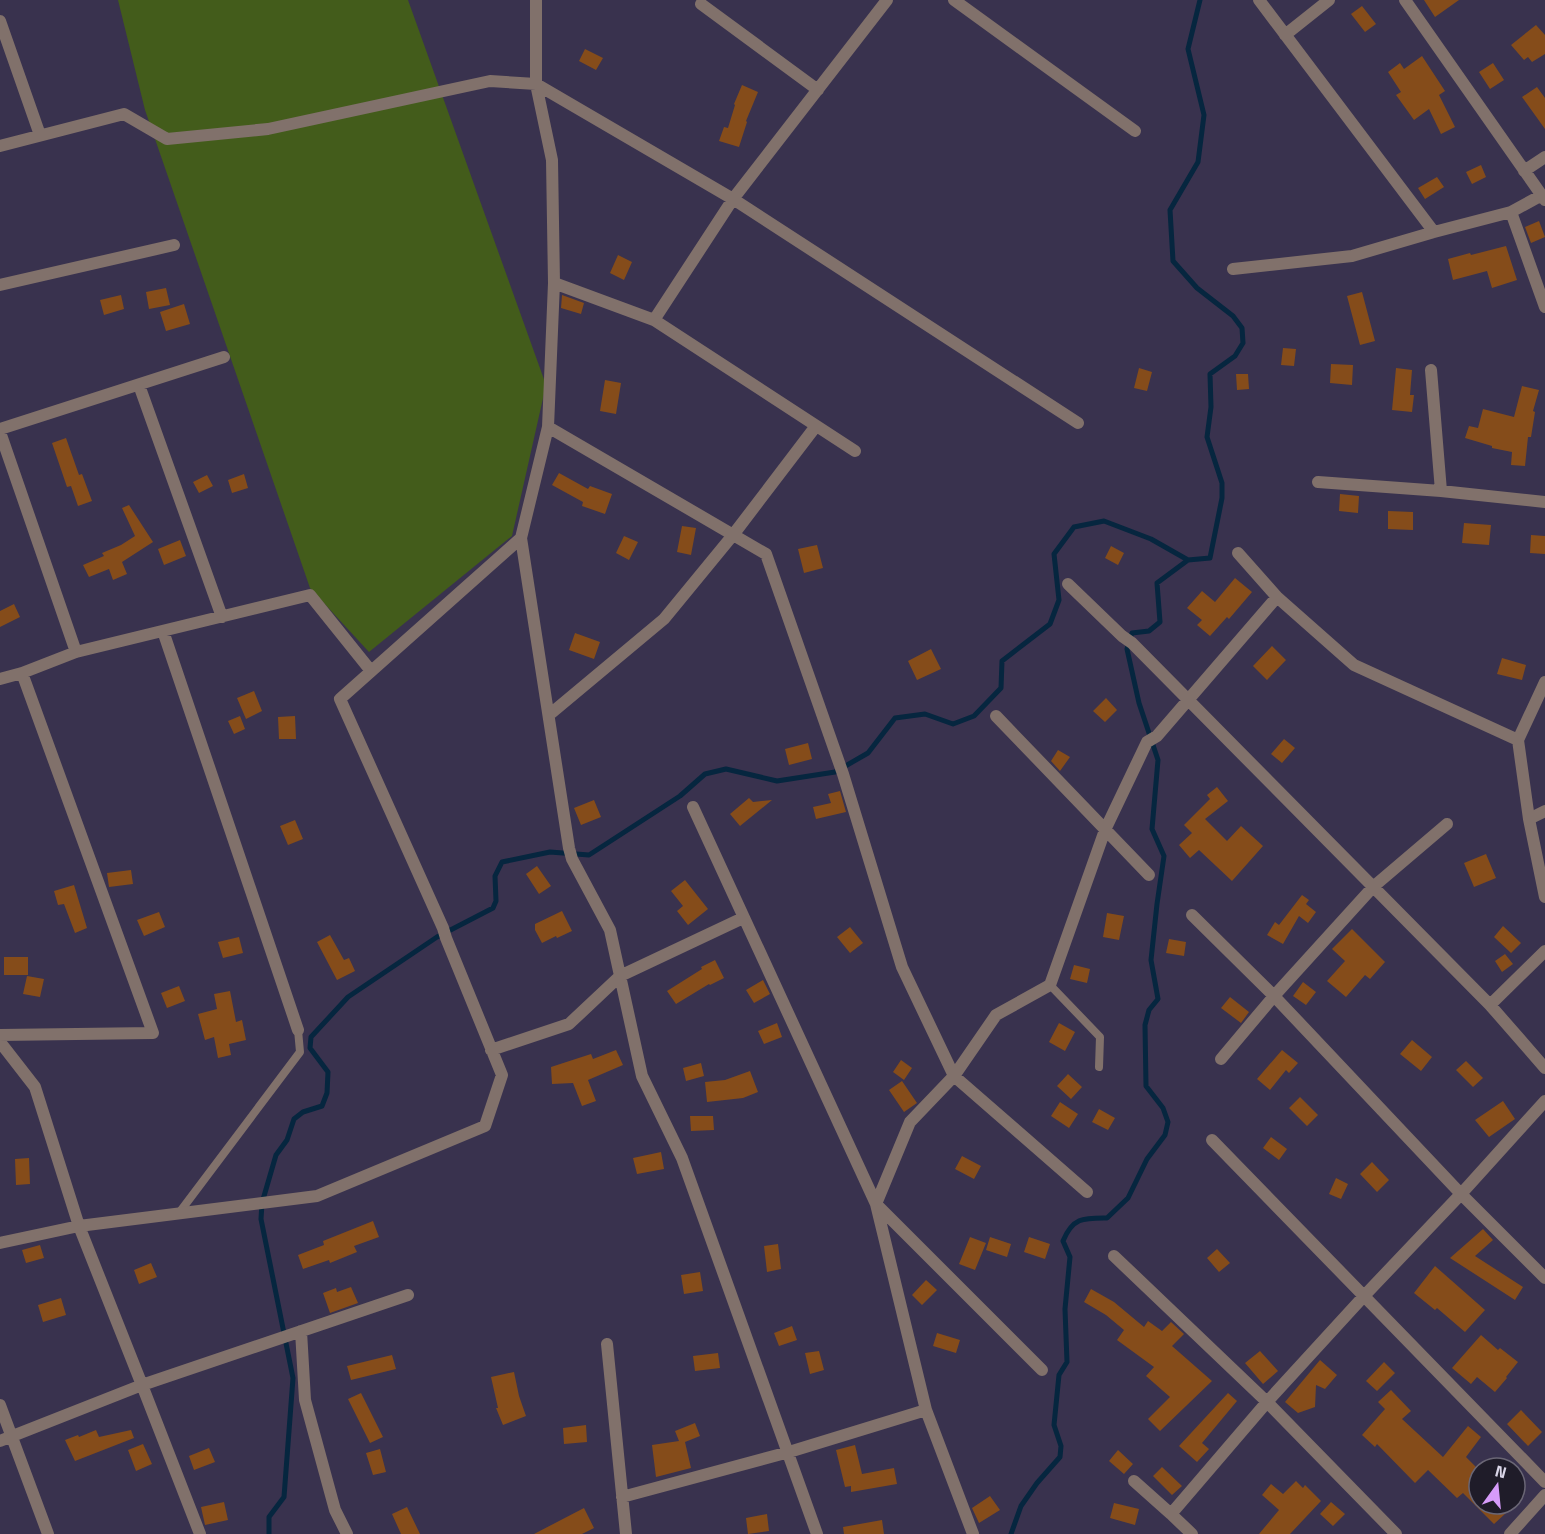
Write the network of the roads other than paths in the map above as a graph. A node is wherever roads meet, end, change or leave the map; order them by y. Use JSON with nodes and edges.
{"nodes":[{"id":1,"x":536,"y":0,"type":"edge"},
{"id":2,"x":887,"y":0,"type":"edge"},
{"id":3,"x":954,"y":0,"type":"edge"},
{"id":4,"x":1259,"y":0,"type":"edge"},
{"id":5,"x":1329,"y":0,"type":"edge"},
{"id":6,"x":1405,"y":0,"type":"edge"},
{"id":7,"x":701,"y":4,"type":"dead end"},
{"id":8,"x":0,"y":21,"type":"edge"},
{"id":9,"x":1285,"y":35,"type":"junction"},
{"id":10,"x":536,"y":84,"type":"junction"},
{"id":11,"x":818,"y":90,"type":"junction"},
{"id":12,"x":1135,"y":131,"type":"dead end"},
{"id":13,"x":40,"y":135,"type":"junction"},
{"id":14,"x":0,"y":146,"type":"edge"},
{"id":15,"x":1545,"y":157,"type":"edge"},
{"id":16,"x":1524,"y":171,"type":"junction"},
{"id":17,"x":1543,"y":198,"type":"edge"},
{"id":18,"x":733,"y":199,"type":"junction"},
{"id":19,"x":1511,"y":212,"type":"junction"},
{"id":20,"x":1434,"y":232,"type":"junction"},
{"id":21,"x":174,"y":245,"type":"dead end"},
{"id":22,"x":1233,"y":269,"type":"dead end"},
{"id":23,"x":554,"y":284,"type":"junction"},
{"id":24,"x":0,"y":285,"type":"edge"},
{"id":25,"x":1545,"y":307,"type":"edge"},
{"id":26,"x":654,"y":320,"type":"junction"},
{"id":27,"x":224,"y":357,"type":"dead end"},
{"id":28,"x":1431,"y":370,"type":"dead end"},
{"id":29,"x":139,"y":385,"type":"junction"},
{"id":30,"x":1078,"y":423,"type":"dead end"},
{"id":31,"x":816,"y":426,"type":"junction"},
{"id":32,"x":548,"y":427,"type":"junction"},
{"id":33,"x":0,"y":430,"type":"edge"},
{"id":34,"x":855,"y":451,"type":"dead end"},
{"id":35,"x":1318,"y":482,"type":"dead end"},
{"id":36,"x":1442,"y":491,"type":"junction"},
{"id":37,"x":1545,"y":502,"type":"edge"},
{"id":38,"x":733,"y":536,"type":"junction"},
{"id":39,"x":521,"y":538,"type":"junction"},
{"id":40,"x":1238,"y":553,"type":"dead end"},
{"id":41,"x":1068,"y":584,"type":"dead end"},
{"id":42,"x":1277,"y":597,"type":"junction"},
{"id":43,"x":222,"y":617,"type":"junction"},
{"id":44,"x":163,"y":631,"type":"junction"},
{"id":45,"x":76,"y":652,"type":"junction"},
{"id":46,"x":371,"y":671,"type":"junction"},
{"id":47,"x":22,"y":673,"type":"junction"},
{"id":48,"x":0,"y":678,"type":"edge"},
{"id":49,"x":1545,"y":682,"type":"edge"},
{"id":50,"x":1187,"y":699,"type":"junction"},
{"id":51,"x":549,"y":715,"type":"junction"},
{"id":52,"x":996,"y":717,"type":"dead end"},
{"id":53,"x":1518,"y":740,"type":"junction"},
{"id":54,"x":693,"y":807,"type":"dead end"},
{"id":55,"x":1545,"y":811,"type":"edge"},
{"id":56,"x":1529,"y":819,"type":"junction"},
{"id":57,"x":1447,"y":824,"type":"dead end"},
{"id":58,"x":1105,"y":830,"type":"junction"},
{"id":59,"x":1149,"y":875,"type":"dead end"},
{"id":60,"x":1374,"y":887,"type":"junction"},
{"id":61,"x":1545,"y":897,"type":"edge"},
{"id":62,"x":1192,"y":915,"type":"dead end"},
{"id":63,"x":743,"y":918,"type":"junction"},
{"id":64,"x":1545,"y":951,"type":"edge"},
{"id":65,"x":620,"y":976,"type":"junction"},
{"id":66,"x":1050,"y":985,"type":"junction"},
{"id":67,"x":1274,"y":996,"type":"junction"},
{"id":68,"x":1491,"y":1005,"type":"junction"},
{"id":69,"x":298,"y":1030,"type":"joint"},
{"id":70,"x":0,"y":1035,"type":"edge"},
{"id":71,"x":0,"y":1042,"type":"edge"},
{"id":72,"x":491,"y":1050,"type":"junction"},
{"id":73,"x":1221,"y":1059,"type":"dead end"},
{"id":74,"x":1100,"y":1067,"type":"dead end"},
{"id":75,"x":1545,"y":1068,"type":"edge"},
{"id":76,"x":954,"y":1076,"type":"junction"},
{"id":77,"x":1545,"y":1101,"type":"edge"},
{"id":78,"x":1212,"y":1140,"type":"dead end"},
{"id":79,"x":1087,"y":1192,"type":"dead end"},
{"id":80,"x":1461,"y":1194,"type":"junction"},
{"id":81,"x":876,"y":1204,"type":"junction"},
{"id":82,"x":179,"y":1214,"type":"junction"},
{"id":83,"x":79,"y":1226,"type":"junction"},
{"id":84,"x":0,"y":1243,"type":"edge"},
{"id":85,"x":1114,"y":1256,"type":"dead end"},
{"id":86,"x":1545,"y":1278,"type":"edge"},
{"id":87,"x":408,"y":1295,"type":"dead end"},
{"id":88,"x":1364,"y":1296,"type":"junction"},
{"id":89,"x":290,"y":1335,"type":"junction"},
{"id":90,"x":606,"y":1344,"type":"dead end"},
{"id":91,"x":1042,"y":1370,"type":"dead end"},
{"id":92,"x":142,"y":1385,"type":"junction"},
{"id":93,"x":1266,"y":1402,"type":"junction"},
{"id":94,"x":0,"y":1405,"type":"edge"},
{"id":95,"x":926,"y":1410,"type":"junction"},
{"id":96,"x":6,"y":1439,"type":"edge"},
{"id":97,"x":789,"y":1452,"type":"junction"},
{"id":98,"x":1134,"y":1482,"type":"dead end"},
{"id":99,"x":1545,"y":1482,"type":"edge"},
{"id":100,"x":1545,"y":1495,"type":"edge"},
{"id":101,"x":622,"y":1497,"type":"junction"},
{"id":102,"x":1171,"y":1514,"type":"junction"},
{"id":103,"x":48,"y":1534,"type":"edge"},
{"id":104,"x":200,"y":1534,"type":"edge"},
{"id":105,"x":347,"y":1534,"type":"edge"},
{"id":106,"x":626,"y":1534,"type":"edge"},
{"id":107,"x":817,"y":1534,"type":"edge"},
{"id":108,"x":973,"y":1534,"type":"edge"},
{"id":109,"x":1192,"y":1534,"type":"edge"},
{"id":110,"x":1396,"y":1534,"type":"edge"},
{"id":111,"x":1510,"y":1534,"type":"edge"}],
"edges":[{"from":1,"to":10,"type":"street"},
{"from":2,"to":11,"type":"street"},
{"from":3,"to":12,"type":"street"},
{"from":4,"to":9,"type":"street"},
{"from":5,"to":9,"type":"street"},
{"from":6,"to":16,"type":"street"},
{"from":7,"to":11,"type":"street"},
{"from":8,"to":13,"type":"street"},
{"from":9,"to":20,"type":"street"},
{"from":10,"to":13,"type":"street"},
{"from":10,"to":18,"type":"street"},
{"from":10,"to":23,"type":"street"},
{"from":11,"to":18,"type":"street"},
{"from":13,"to":14,"type":"street"},
{"from":15,"to":16,"type":"street"},
{"from":16,"to":17,"type":"street"},
{"from":17,"to":19,"type":"street"},
{"from":18,"to":26,"type":"street"},
{"from":18,"to":30,"type":"street"},
{"from":19,"to":20,"type":"street"},
{"from":19,"to":25,"type":"street"},
{"from":20,"to":22,"type":"street"},
{"from":21,"to":24,"type":"street"},
{"from":23,"to":26,"type":"street"},
{"from":23,"to":32,"type":"street"},
{"from":26,"to":31,"type":"street"},
{"from":27,"to":29,"type":"street"},
{"from":28,"to":36,"type":"street"},
{"from":29,"to":33,"type":"street"},
{"from":29,"to":43,"type":"street"},
{"from":31,"to":34,"type":"street"},
{"from":31,"to":38,"type":"street"},
{"from":32,"to":38,"type":"street"},
{"from":32,"to":39,"type":"street"},
{"from":33,"to":45,"type":"street"},
{"from":35,"to":36,"type":"street"},
{"from":36,"to":37,"type":"street"},
{"from":38,"to":51,"type":"street"},
{"from":38,"to":76,"type":"street"},
{"from":39,"to":46,"type":"street"},
{"from":39,"to":51,"type":"street"},
{"from":40,"to":42,"type":"street"},
{"from":41,"to":50,"type":"street"},
{"from":42,"to":50,"type":"street"},
{"from":42,"to":53,"type":"street"},
{"from":43,"to":44,"type":"street"},
{"from":43,"to":46,"type":"street"},
{"from":44,"to":45,"type":"street"},
{"from":44,"to":69,"type":"street"},
{"from":45,"to":47,"type":"street"},
{"from":46,"to":72,"type":"street"},
{"from":47,"to":48,"type":"street"},
{"from":47,"to":70,"type":"street"},
{"from":49,"to":53,"type":"street"},
{"from":50,"to":58,"type":"street"},
{"from":50,"to":60,"type":"street"},
{"from":51,"to":65,"type":"street"},
{"from":52,"to":58,"type":"street"},
{"from":53,"to":56,"type":"street"},
{"from":54,"to":63,"type":"street"},
{"from":55,"to":56,"type":"street"},
{"from":56,"to":61,"type":"street"},
{"from":57,"to":60,"type":"street"},
{"from":58,"to":59,"type":"street"},
{"from":58,"to":66,"type":"street"},
{"from":60,"to":67,"type":"street"},
{"from":60,"to":68,"type":"street"},
{"from":62,"to":67,"type":"street"},
{"from":63,"to":65,"type":"street"},
{"from":63,"to":81,"type":"street"},
{"from":64,"to":68,"type":"street"},
{"from":65,"to":72,"type":"street"},
{"from":65,"to":97,"type":"street"},
{"from":66,"to":74,"type":"lane"},
{"from":66,"to":76,"type":"street"},
{"from":67,"to":73,"type":"street"},
{"from":67,"to":80,"type":"street"},
{"from":68,"to":75,"type":"street"},
{"from":69,"to":82,"type":"lane"},
{"from":71,"to":83,"type":"street"},
{"from":72,"to":82,"type":"street"},
{"from":76,"to":79,"type":"street"},
{"from":76,"to":81,"type":"street"},
{"from":77,"to":80,"type":"street"},
{"from":78,"to":88,"type":"street"},
{"from":80,"to":86,"type":"street"},
{"from":80,"to":88,"type":"street"},
{"from":81,"to":91,"type":"street"},
{"from":81,"to":95,"type":"street"},
{"from":82,"to":83,"type":"street"},
{"from":83,"to":84,"type":"street"},
{"from":83,"to":92,"type":"street"},
{"from":85,"to":93,"type":"street"},
{"from":87,"to":89,"type":"street"},
{"from":88,"to":93,"type":"street"},
{"from":88,"to":99,"type":"street"},
{"from":89,"to":92,"type":"street"},
{"from":89,"to":105,"type":"street"},
{"from":90,"to":101,"type":"street"},
{"from":92,"to":96,"type":"street"},
{"from":92,"to":104,"type":"street"},
{"from":93,"to":102,"type":"street"},
{"from":93,"to":110,"type":"street"},
{"from":94,"to":96,"type":"street"},
{"from":95,"to":97,"type":"street"},
{"from":95,"to":108,"type":"street"},
{"from":96,"to":103,"type":"street"},
{"from":97,"to":101,"type":"street"},
{"from":97,"to":107,"type":"street"},
{"from":98,"to":102,"type":"street"},
{"from":100,"to":111,"type":"street"},
{"from":101,"to":106,"type":"street"},
{"from":102,"to":109,"type":"street"}]}
